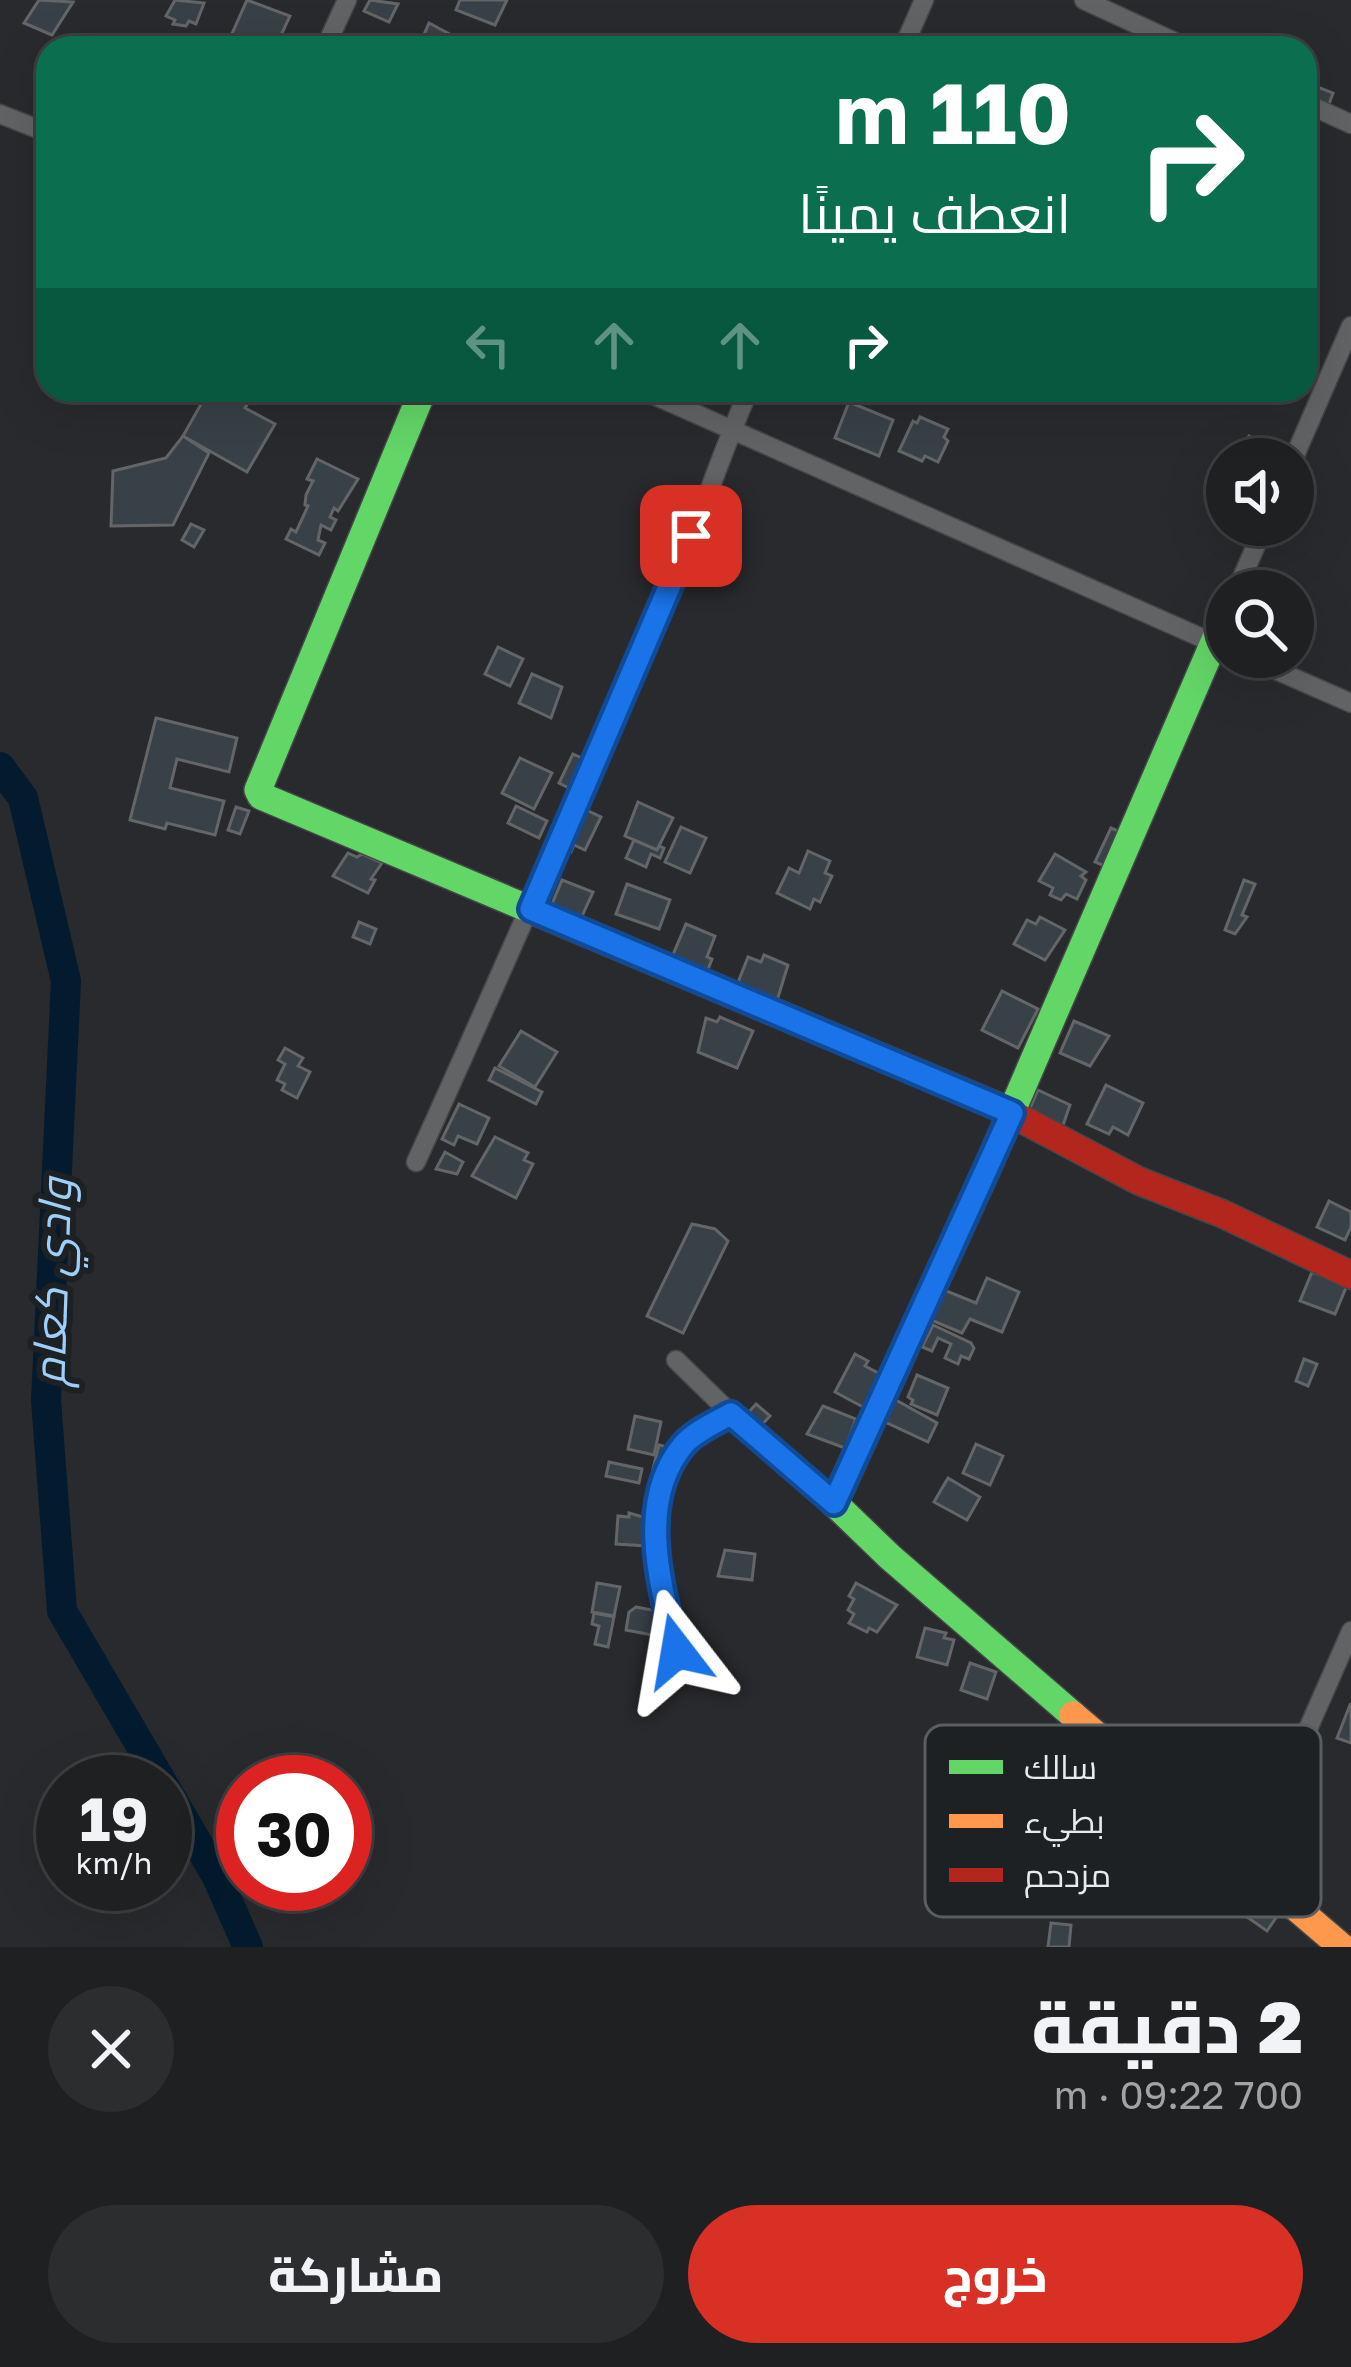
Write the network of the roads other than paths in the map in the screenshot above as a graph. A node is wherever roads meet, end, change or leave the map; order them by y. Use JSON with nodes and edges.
{"nodes":[{"id":1,"x":347,"y":0,"type":"edge"},
{"id":2,"x":924,"y":0,"type":"edge"},
{"id":3,"x":1084,"y":0,"type":"edge"},
{"id":4,"x":330,"y":36,"type":"edge"},
{"id":5,"x":908,"y":36,"type":"edge"},
{"id":6,"x":1161,"y":36,"type":"edge"},
{"id":7,"x":1317,"y":108,"type":"edge"},
{"id":8,"x":0,"y":114,"type":"edge"},
{"id":9,"x":1351,"y":124,"type":"edge"},
{"id":10,"x":36,"y":128,"type":"edge"},
{"id":11,"x":1351,"y":326,"type":"edge"},
{"id":12,"x":418,"y":402,"type":"edge"},
{"id":13,"x":670,"y":402,"type":"edge"},
{"id":14,"x":744,"y":402,"type":"edge"},
{"id":15,"x":732,"y":428,"type":"junction"},
{"id":16,"x":1303,"y":438,"type":"edge"},
{"id":17,"x":1206,"y":640,"type":"edge"},
{"id":18,"x":1206,"y":677,"type":"edge"},
{"id":19,"x":1294,"y":678,"type":"edge"},
{"id":20,"x":1351,"y":703,"type":"edge"},
{"id":21,"x":531,"y":909,"type":"junction"},
{"id":22,"x":1012,"y":1113,"type":"junction"},
{"id":23,"x":416,"y":1162,"type":"dead end"},
{"id":24,"x":1351,"y":1275,"type":"edge"},
{"id":25,"x":676,"y":1360,"type":"dead end"},
{"id":26,"x":731,"y":1414,"type":"junction"},
{"id":27,"x":834,"y":1503,"type":"junction"},
{"id":28,"x":1351,"y":1631,"type":"edge"},
{"id":29,"x":677,"y":1651,"type":"dead end"},
{"id":30,"x":1085,"y":1725,"type":"edge"},
{"id":31,"x":1310,"y":1725,"type":"edge"},
{"id":32,"x":1307,"y":1917,"type":"edge"},
{"id":33,"x":1342,"y":1947,"type":"edge"}],
"edges":[{"from":1,"to":4,"type":"street"},
{"from":2,"to":5,"type":"street"},
{"from":3,"to":6,"type":"street"},
{"from":7,"to":9,"type":"street"},
{"from":8,"to":10,"type":"street"},
{"from":11,"to":16,"type":"street"},
{"from":12,"to":21,"type":"street"},
{"from":13,"to":15,"type":"street"},
{"from":14,"to":15,"type":"street"},
{"from":15,"to":17,"type":"street"},
{"from":15,"to":21,"type":"street"},
{"from":18,"to":22,"type":"street"},
{"from":19,"to":20,"type":"street"},
{"from":21,"to":22,"type":"street"},
{"from":21,"to":23,"type":"street"},
{"from":22,"to":24,"type":"street"},
{"from":22,"to":27,"type":"street"},
{"from":25,"to":26,"type":"street"},
{"from":26,"to":27,"type":"street"},
{"from":26,"to":29,"type":"street"},
{"from":27,"to":30,"type":"street"},
{"from":28,"to":31,"type":"street"},
{"from":32,"to":33,"type":"street"}]}
